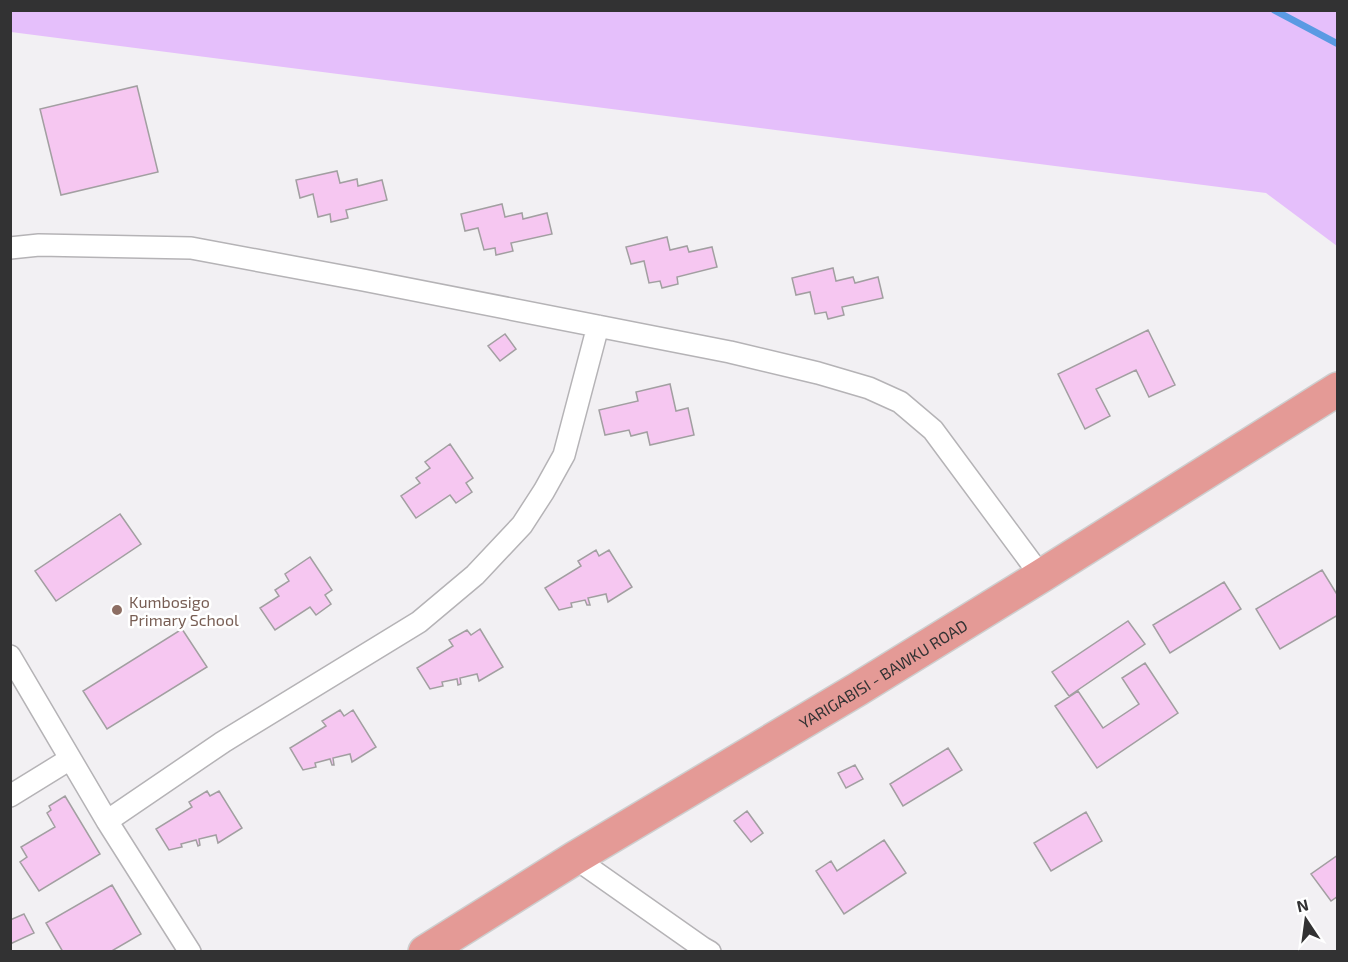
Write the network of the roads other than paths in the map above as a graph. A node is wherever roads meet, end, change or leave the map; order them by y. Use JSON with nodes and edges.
{"nodes":[{"id":1,"x":10,"y":248,"type":"edge"},
{"id":2,"x":597,"y":326,"type":"junction"},
{"id":3,"x":1338,"y":390,"type":"edge"},
{"id":4,"x":1041,"y":576,"type":"junction"},
{"id":5,"x":10,"y":656,"type":"edge"},
{"id":6,"x":70,"y":759,"type":"junction"},
{"id":7,"x":10,"y":796,"type":"edge"},
{"id":8,"x":107,"y":821,"type":"junction"},
{"id":9,"x":574,"y":858,"type":"junction"},
{"id":10,"x":190,"y":951,"type":"edge"},
{"id":11,"x":424,"y":951,"type":"edge"},
{"id":12,"x":710,"y":951,"type":"edge"}],
"edges":[{"from":1,"to":2,"type":"street"},
{"from":2,"to":4,"type":"street"},
{"from":2,"to":8,"type":"street"},
{"from":3,"to":4,"type":"highway","name":"YARIGABISI - BAWKU ROAD"},
{"from":4,"to":9,"type":"highway","name":"YARIGABISI - BAWKU ROAD"},
{"from":5,"to":6,"type":"street"},
{"from":6,"to":7,"type":"street"},
{"from":6,"to":8,"type":"street"},
{"from":8,"to":10,"type":"street"},
{"from":9,"to":11,"type":"highway","name":"YARIGABISI - BAWKU ROAD"},
{"from":9,"to":12,"type":"street"}]}
